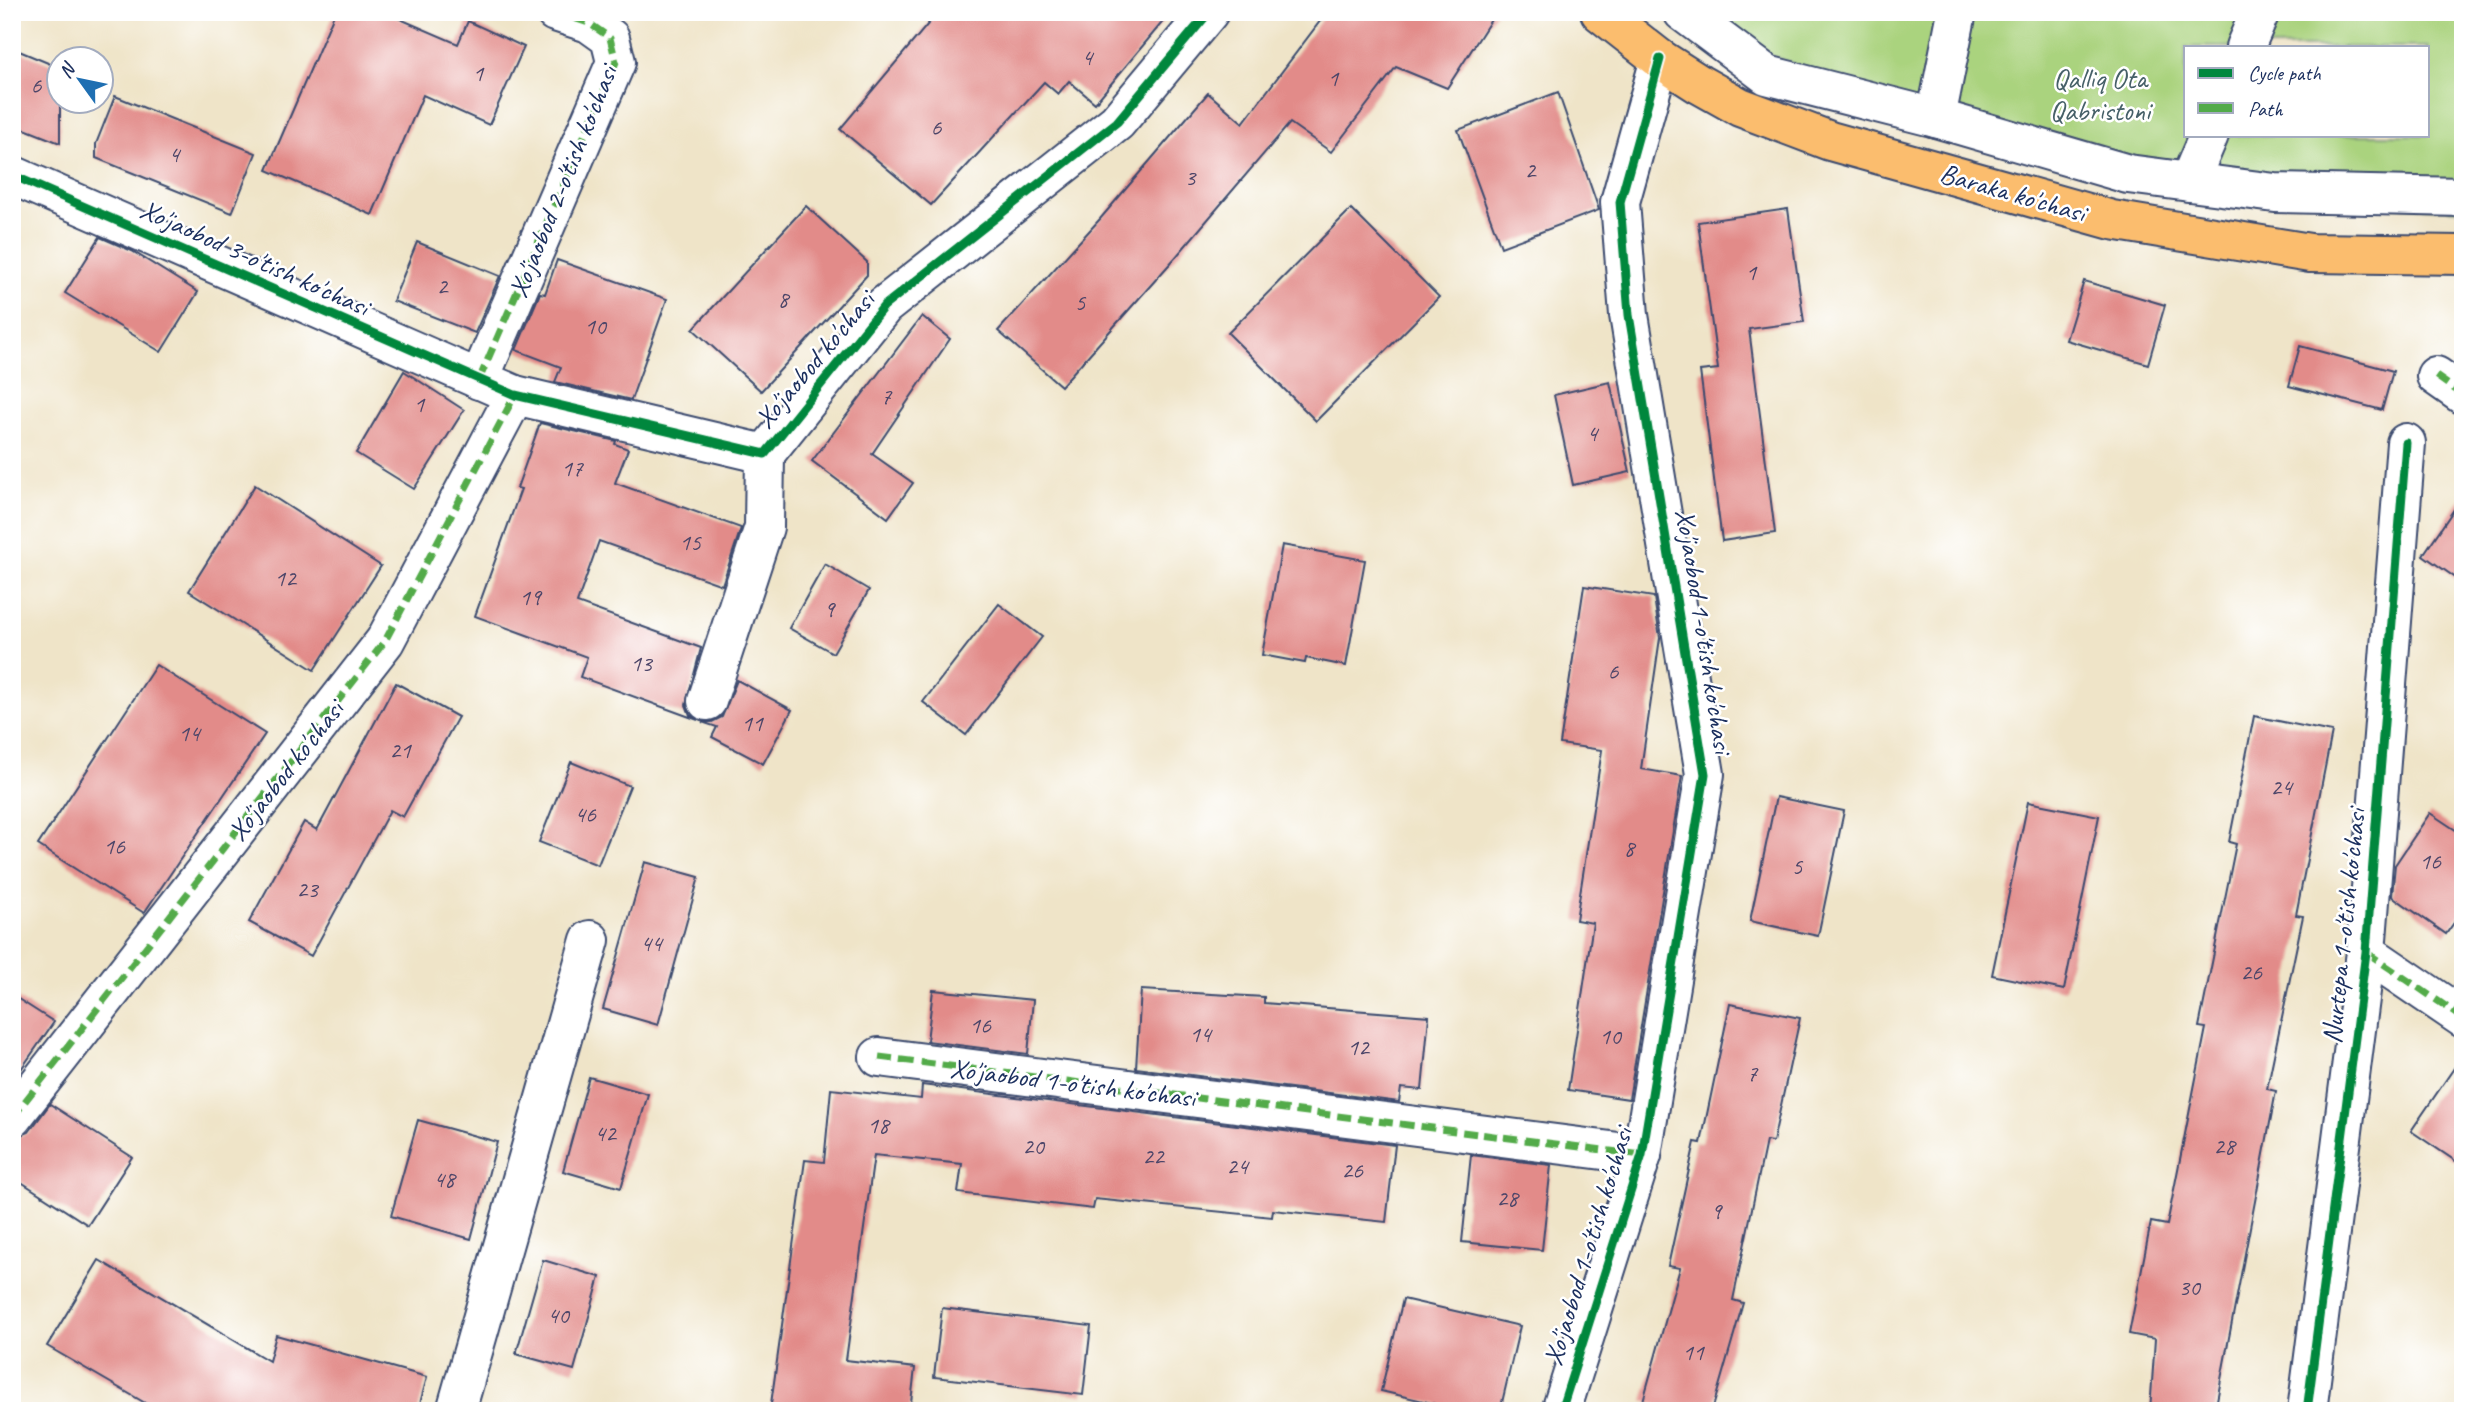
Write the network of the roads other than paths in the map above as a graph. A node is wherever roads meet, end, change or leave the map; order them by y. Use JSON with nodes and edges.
{"nodes":[{"id":1,"x":555,"y":12,"type":"edge"},
{"id":2,"x":1209,"y":12,"type":"edge"},
{"id":3,"x":1600,"y":12,"type":"edge"},
{"id":4,"x":1683,"y":12,"type":"edge"},
{"id":5,"x":1957,"y":12,"type":"edge"},
{"id":6,"x":2260,"y":12,"type":"edge"},
{"id":7,"x":2245,"y":46,"type":"edge"},
{"id":8,"x":1660,"y":60,"type":"junction"},
{"id":9,"x":1936,"y":118,"type":"junction"},
{"id":10,"x":2209,"y":136,"type":"edge"},
{"id":11,"x":12,"y":175,"type":"edge"},
{"id":12,"x":2189,"y":183,"type":"junction"},
{"id":13,"x":2463,"y":197,"type":"edge"},
{"id":14,"x":2463,"y":255,"type":"edge"},
{"id":15,"x":479,"y":380,"type":"junction"},
{"id":16,"x":515,"y":395,"type":"junction"},
{"id":17,"x":2406,"y":443,"type":"dead end"},
{"id":18,"x":765,"y":454,"type":"junction"},
{"id":19,"x":707,"y":701,"type":"dead end"},
{"id":20,"x":590,"y":940,"type":"dead end"},
{"id":21,"x":2366,"y":952,"type":"junction"},
{"id":22,"x":2463,"y":1018,"type":"edge"},
{"id":23,"x":879,"y":1057,"type":"dead end"},
{"id":24,"x":12,"y":1118,"type":"edge"},
{"id":25,"x":1642,"y":1155,"type":"junction"},
{"id":26,"x":456,"y":1411,"type":"edge"},
{"id":27,"x":1561,"y":1411,"type":"edge"},
{"id":28,"x":2307,"y":1411,"type":"edge"}],
"edges":[{"from":1,"to":15,"type":"street","name":"Xo'jaobod 2-o'tish ko'chasi"},
{"from":2,"to":18,"type":"street","name":"Xo'jaobod ko'chasi"},
{"from":3,"to":8,"type":"main road","name":"Baraka ko'chasi"},
{"from":4,"to":9,"type":"street"},
{"from":5,"to":9,"type":"street"},
{"from":6,"to":7,"type":"street"},
{"from":8,"to":14,"type":"main road","name":"Baraka ko'chasi"},
{"from":8,"to":25,"type":"street","name":"Xo'jaobod 1-o'tish ko'chasi"},
{"from":9,"to":12,"type":"street"},
{"from":10,"to":12,"type":"street"},
{"from":11,"to":15,"type":"street","name":"Xo'jaobod 3-o'tish ko'chasi"},
{"from":12,"to":13,"type":"street"},
{"from":15,"to":16,"type":"street","name":"Xo'jaobod ko'chasi"},
{"from":16,"to":18,"type":"street","name":"Xo'jaobod ko'chasi"},
{"from":16,"to":24,"type":"street","name":"Xo'jaobod ko'chasi"},
{"from":17,"to":21,"type":"street","name":"Nurtepa 1-o'tish ko'chasi"},
{"from":18,"to":19,"type":"street"},
{"from":20,"to":26,"type":"street"},
{"from":21,"to":22,"type":"street"},
{"from":21,"to":28,"type":"street","name":"Nurtepa 1-o'tish ko'chasi"},
{"from":23,"to":25,"type":"street","name":"Xo'jaobod 1-o'tish ko'chasi"},
{"from":25,"to":27,"type":"street","name":"Xo'jaobod 1-o'tish ko'chasi"}]}
